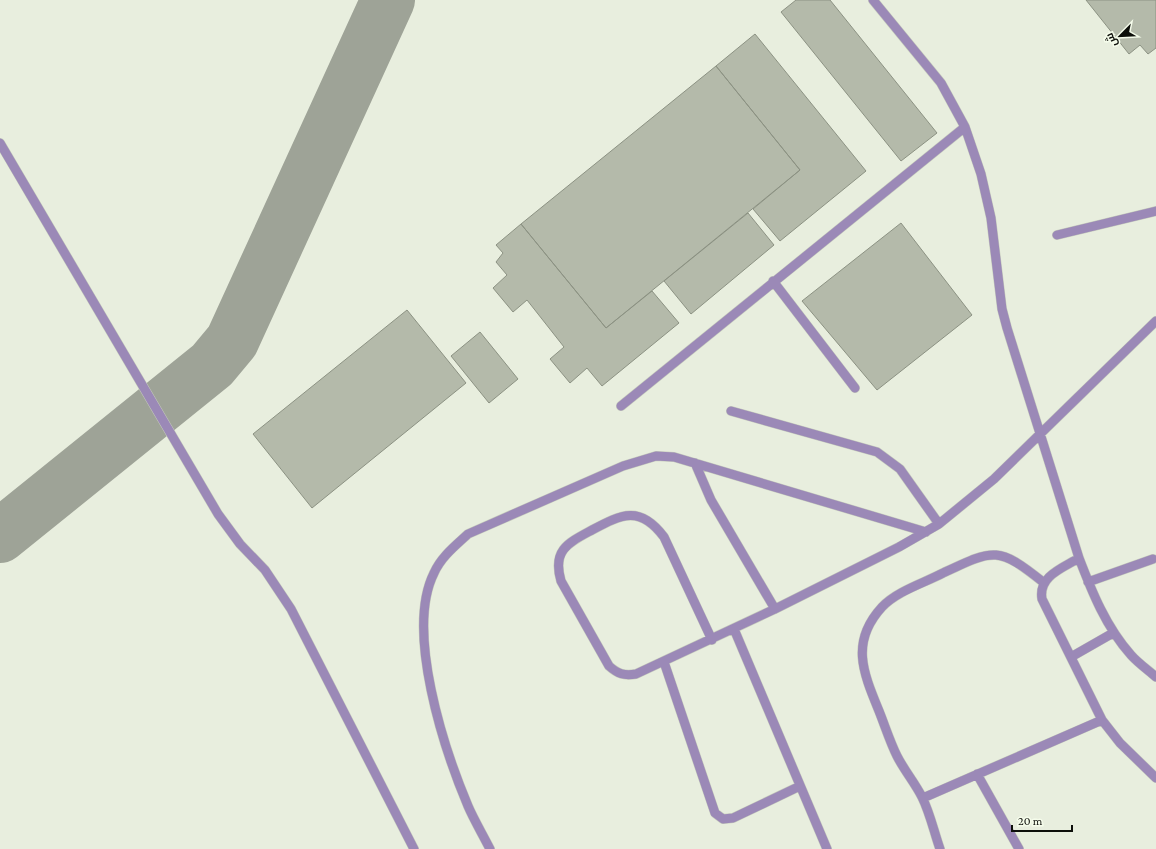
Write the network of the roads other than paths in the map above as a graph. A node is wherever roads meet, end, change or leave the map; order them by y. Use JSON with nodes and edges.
{"nodes":[{"id":1,"x":874,"y":0,"type":"edge"},
{"id":2,"x":965,"y":127,"type":"junction"},
{"id":3,"x":0,"y":143,"type":"edge"},
{"id":4,"x":1156,"y":211,"type":"edge"},
{"id":5,"x":1057,"y":235,"type":"dead end"},
{"id":6,"x":773,"y":281,"type":"junction"},
{"id":7,"x":1156,"y":321,"type":"edge"},
{"id":8,"x":855,"y":388,"type":"dead end"},
{"id":9,"x":621,"y":406,"type":"dead end"},
{"id":10,"x":731,"y":411,"type":"dead end"},
{"id":11,"x":1039,"y":435,"type":"junction"},
{"id":12,"x":695,"y":463,"type":"junction"},
{"id":13,"x":939,"y":524,"type":"junction"},
{"id":14,"x":926,"y":532,"type":"junction"},
{"id":15,"x":1079,"y":558,"type":"junction"},
{"id":16,"x":1153,"y":558,"type":"dead end"},
{"id":17,"x":1043,"y":582,"type":"junction"},
{"id":18,"x":1088,"y":582,"type":"junction"},
{"id":19,"x":775,"y":609,"type":"junction"},
{"id":20,"x":734,"y":629,"type":"junction"},
{"id":21,"x":1113,"y":633,"type":"junction"},
{"id":22,"x":712,"y":640,"type":"junction"},
{"id":23,"x":1071,"y":657,"type":"junction"},
{"id":24,"x":664,"y":662,"type":"junction"},
{"id":25,"x":1156,"y":677,"type":"edge"},
{"id":26,"x":1102,"y":720,"type":"junction"},
{"id":27,"x":977,"y":774,"type":"junction"},
{"id":28,"x":1156,"y":778,"type":"edge"},
{"id":29,"x":800,"y":786,"type":"junction"},
{"id":30,"x":923,"y":798,"type":"junction"},
{"id":31,"x":414,"y":849,"type":"edge"},
{"id":32,"x":490,"y":849,"type":"edge"},
{"id":33,"x":827,"y":849,"type":"edge"},
{"id":34,"x":940,"y":849,"type":"edge"},
{"id":35,"x":1019,"y":849,"type":"edge"}],
"edges":[{"from":1,"to":2,"type":"lane"},
{"from":2,"to":6,"type":"lane"},
{"from":2,"to":11,"type":"lane"},
{"from":3,"to":31,"type":"lane"},
{"from":4,"to":5,"type":"lane"},
{"from":6,"to":8,"type":"lane"},
{"from":6,"to":9,"type":"lane"},
{"from":7,"to":11,"type":"lane"},
{"from":10,"to":13,"type":"lane"},
{"from":11,"to":13,"type":"lane"},
{"from":11,"to":15,"type":"lane"},
{"from":12,"to":14,"type":"lane"},
{"from":12,"to":19,"type":"lane"},
{"from":12,"to":32,"type":"lane"},
{"from":13,"to":14,"type":"lane"},
{"from":14,"to":19,"type":"lane"},
{"from":15,"to":17,"type":"lane"},
{"from":15,"to":18,"type":"lane"},
{"from":16,"to":18,"type":"lane"},
{"from":17,"to":23,"type":"lane"},
{"from":17,"to":30,"type":"lane"},
{"from":18,"to":21,"type":"lane"},
{"from":19,"to":20,"type":"lane"},
{"from":20,"to":22,"type":"lane"},
{"from":20,"to":29,"type":"lane"},
{"from":21,"to":23,"type":"lane"},
{"from":21,"to":25,"type":"lane"},
{"from":22,"to":24,"type":"lane"},
{"from":22,"to":24,"type":"lane"},
{"from":23,"to":26,"type":"lane"},
{"from":24,"to":29,"type":"lane"},
{"from":26,"to":27,"type":"lane"},
{"from":26,"to":28,"type":"lane"},
{"from":27,"to":30,"type":"lane"},
{"from":27,"to":35,"type":"lane"},
{"from":29,"to":33,"type":"lane"},
{"from":30,"to":34,"type":"lane"}]}
